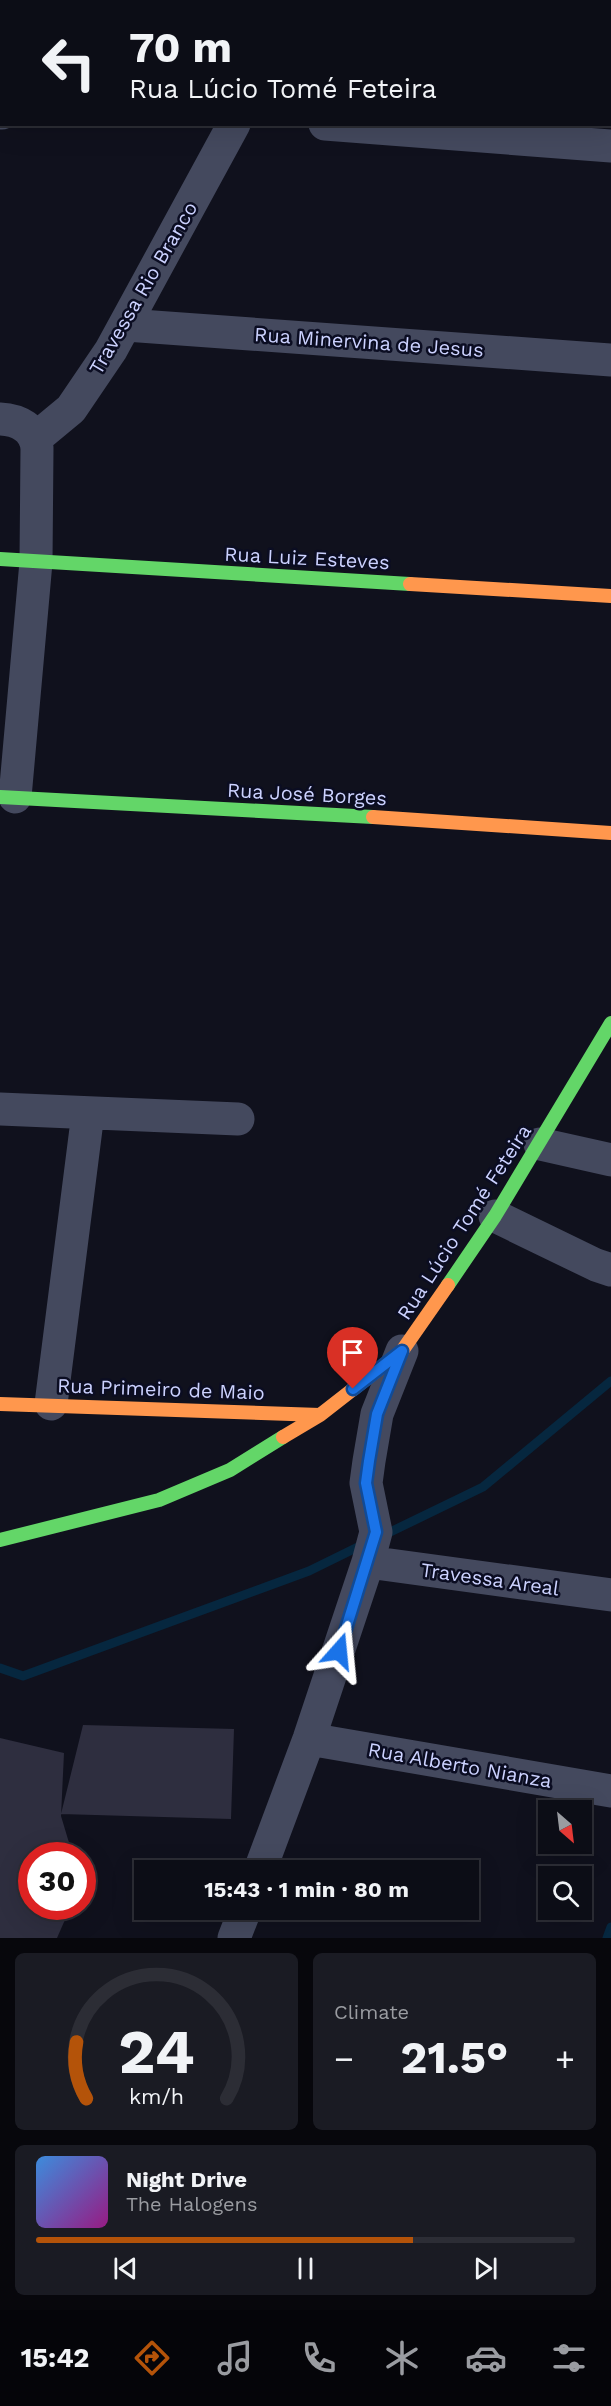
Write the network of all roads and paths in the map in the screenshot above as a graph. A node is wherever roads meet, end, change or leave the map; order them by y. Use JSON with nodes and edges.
{"nodes":[{"id":1,"x":233,"y":126,"type":"edge"},
{"id":2,"x":351,"y":126,"type":"edge"},
{"id":3,"x":611,"y":146,"type":"edge"},
{"id":4,"x":126,"y":325,"type":"junction"},
{"id":5,"x":611,"y":360,"type":"edge"},
{"id":6,"x":0,"y":419,"type":"edge"},
{"id":7,"x":36,"y":438,"type":"junction"},
{"id":8,"x":0,"y":559,"type":"edge"},
{"id":9,"x":36,"y":562,"type":"junction"},
{"id":10,"x":611,"y":596,"type":"edge"},
{"id":11,"x":8,"y":797,"type":"edge"},
{"id":12,"x":611,"y":833,"type":"edge"},
{"id":13,"x":611,"y":1023,"type":"edge"},
{"id":14,"x":0,"y":1109,"type":"edge"},
{"id":15,"x":88,"y":1113,"type":"junction"},
{"id":16,"x":238,"y":1119,"type":"dead end"},
{"id":17,"x":540,"y":1144,"type":"junction"},
{"id":18,"x":611,"y":1160,"type":"edge"},
{"id":19,"x":495,"y":1216,"type":"junction"},
{"id":20,"x":611,"y":1270,"type":"edge"},
{"id":21,"x":402,"y":1351,"type":"junction"},
{"id":22,"x":0,"y":1404,"type":"edge"},
{"id":23,"x":51,"y":1404,"type":"junction"},
{"id":24,"x":320,"y":1415,"type":"junction"},
{"id":25,"x":0,"y":1540,"type":"edge"},
{"id":26,"x":371,"y":1550,"type":"junction"},
{"id":27,"x":611,"y":1595,"type":"edge"},
{"id":28,"x":309,"y":1739,"type":"junction"},
{"id":29,"x":611,"y":1791,"type":"edge"},
{"id":30,"x":264,"y":1860,"type":"edge"},
{"id":31,"x":241,"y":1920,"type":"edge"},
{"id":32,"x":234,"y":1938,"type":"edge"}],
"edges":[{"from":1,"to":4,"type":"street","name":"Travessa Rio Branco"},
{"from":2,"to":3,"type":"street"},
{"from":4,"to":5,"type":"street","name":"Rua Minervina de Jesus"},
{"from":4,"to":7,"type":"street","name":"Travessa Rio Branco"},
{"from":6,"to":7,"type":"street"},
{"from":7,"to":9,"type":"street"},
{"from":8,"to":9,"type":"street","name":"Rua Luiz Esteves"},
{"from":9,"to":10,"type":"street","name":"Rua Luiz Esteves"},
{"from":9,"to":11,"type":"street"},
{"from":11,"to":12,"type":"street","name":"Rua José Borges"},
{"from":13,"to":17,"type":"street","name":"Rua Lúcio Tomé Feteira"},
{"from":14,"to":15,"type":"street"},
{"from":15,"to":16,"type":"street"},
{"from":15,"to":23,"type":"street"},
{"from":17,"to":18,"type":"street"},
{"from":17,"to":19,"type":"street","name":"Rua Lúcio Tomé Feteira"},
{"from":19,"to":20,"type":"street"},
{"from":19,"to":21,"type":"street","name":"Rua Lúcio Tomé Feteira"},
{"from":21,"to":24,"type":"street","name":"Rua Lúcio Tomé Feteira"},
{"from":21,"to":26,"type":"street"},
{"from":22,"to":23,"type":"street","name":"Rua Primeiro de Maio"},
{"from":23,"to":24,"type":"street","name":"Rua Primeiro de Maio"},
{"from":24,"to":25,"type":"street","name":"Rua Lúcio Tomé Feteira"},
{"from":26,"to":27,"type":"street","name":"Travessa Areal"},
{"from":26,"to":28,"type":"street"},
{"from":28,"to":29,"type":"street","name":"Rua Alberto Nianza"},
{"from":28,"to":30,"type":"street"},
{"from":31,"to":32,"type":"street"}]}
